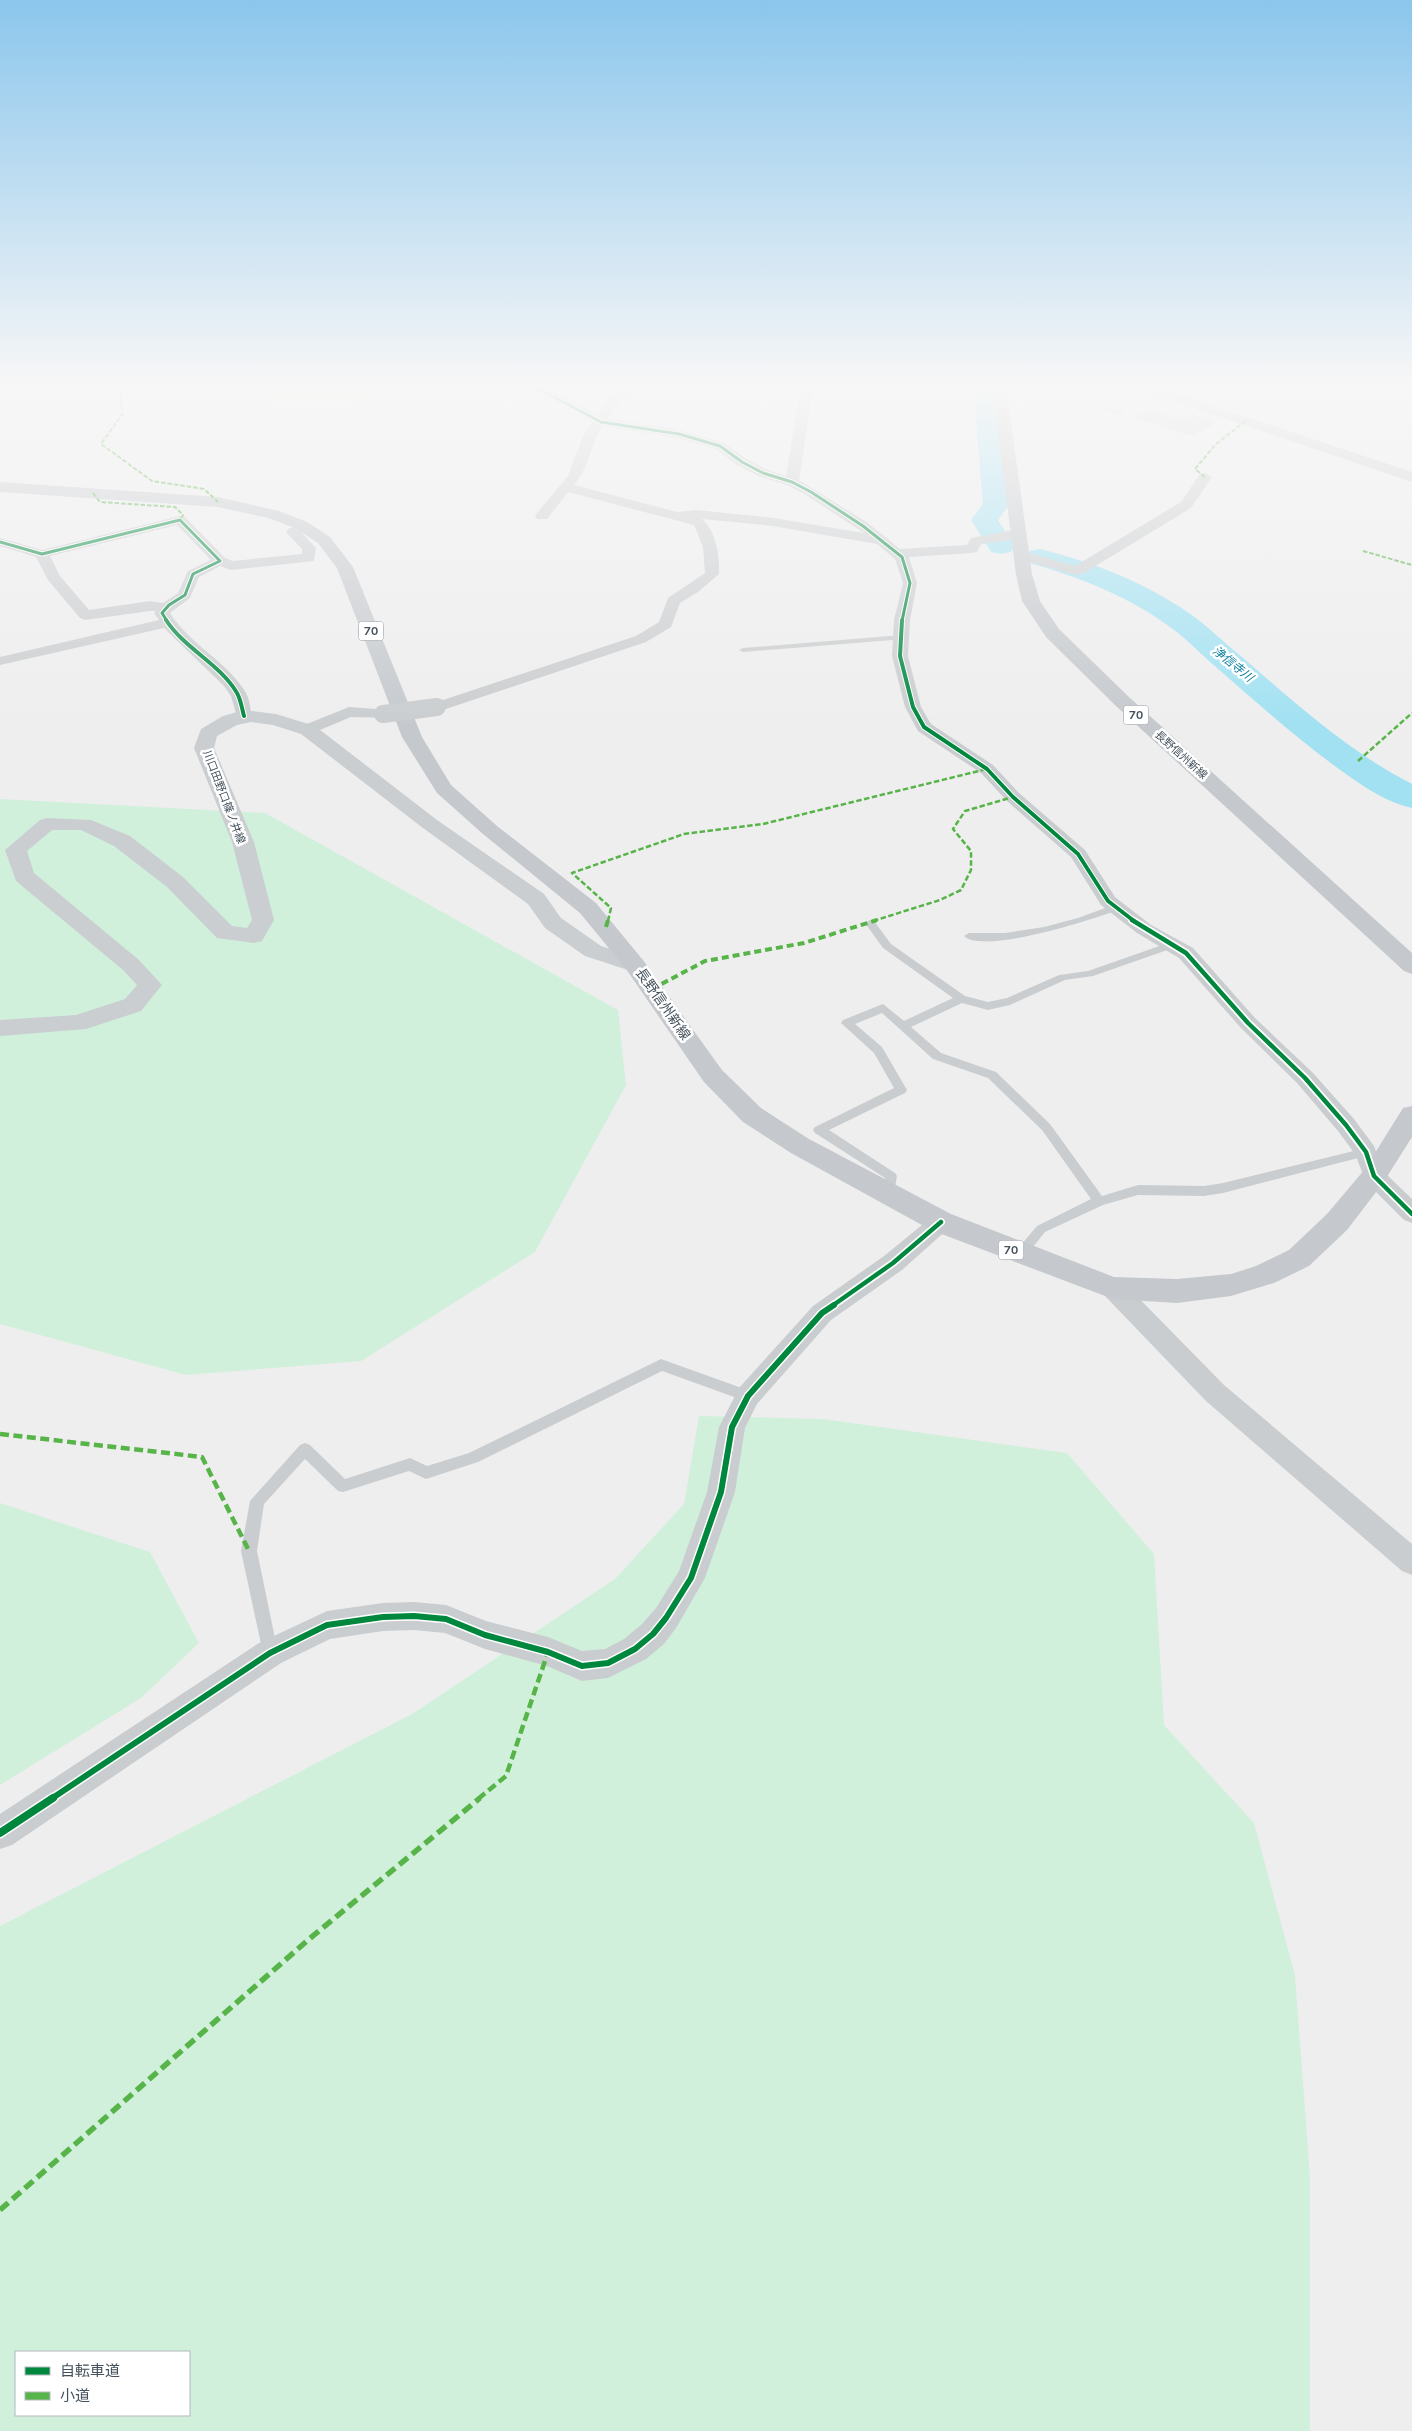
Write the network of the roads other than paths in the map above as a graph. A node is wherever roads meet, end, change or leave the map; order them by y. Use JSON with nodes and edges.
{"nodes":[{"id":1,"x":195,"y":500,"type":"edge"},
{"id":2,"x":554,"y":500,"type":"edge"},
{"id":3,"x":620,"y":500,"type":"edge"},
{"id":4,"x":824,"y":500,"type":"edge"},
{"id":5,"x":1011,"y":500,"type":"edge"},
{"id":6,"x":1189,"y":500,"type":"edge"},
{"id":7,"x":675,"y":514,"type":"junction"},
{"id":8,"x":542,"y":516,"type":"dead end"},
{"id":9,"x":304,"y":527,"type":"junction"},
{"id":10,"x":1014,"y":535,"type":"junction"},
{"id":11,"x":881,"y":540,"type":"junction"},
{"id":12,"x":0,"y":542,"type":"edge"},
{"id":13,"x":898,"y":553,"type":"junction"},
{"id":14,"x":42,"y":554,"type":"junction"},
{"id":15,"x":1022,"y":555,"type":"junction"},
{"id":16,"x":220,"y":560,"type":"junction"},
{"id":17,"x":166,"y":616,"type":"junction"},
{"id":18,"x":902,"y":637,"type":"junction"},
{"id":19,"x":743,"y":650,"type":"dead end"},
{"id":20,"x":2,"y":661,"type":"dead end"},
{"id":21,"x":244,"y":716,"type":"junction"},
{"id":22,"x":308,"y":730,"type":"junction"},
{"id":23,"x":1116,"y":907,"type":"junction"},
{"id":24,"x":870,"y":923,"type":"dead end"},
{"id":25,"x":969,"y":936,"type":"dead end"},
{"id":26,"x":1172,"y":945,"type":"junction"},
{"id":27,"x":634,"y":964,"type":"junction"},
{"id":28,"x":1412,"y":966,"type":"edge"},
{"id":29,"x":961,"y":999,"type":"junction"},
{"id":30,"x":903,"y":1026,"type":"junction"},
{"id":31,"x":0,"y":1028,"type":"edge"},
{"id":32,"x":1412,"y":1115,"type":"edge"},
{"id":33,"x":1370,"y":1164,"type":"junction"},
{"id":34,"x":888,"y":1193,"type":"junction"},
{"id":35,"x":1100,"y":1201,"type":"junction"},
{"id":36,"x":1412,"y":1214,"type":"edge"},
{"id":37,"x":941,"y":1222,"type":"junction"},
{"id":38,"x":1020,"y":1253,"type":"junction"},
{"id":39,"x":1113,"y":1288,"type":"junction"},
{"id":40,"x":748,"y":1396,"type":"junction"},
{"id":41,"x":1412,"y":1562,"type":"edge"},
{"id":42,"x":270,"y":1653,"type":"junction"},
{"id":43,"x":0,"y":1833,"type":"edge"}],
"edges":[{"from":1,"to":9,"type":"main road","name":"長野信州新線","number":"70"},
{"from":2,"to":8,"type":"street"},
{"from":3,"to":7,"type":"street"},
{"from":4,"to":11,"type":"street"},
{"from":5,"to":10,"type":"main road","name":"長野信州新線","number":"70"},
{"from":6,"to":15,"type":"street"},
{"from":7,"to":11,"type":"street"},
{"from":7,"to":22,"type":"street","bridge":true},
{"from":9,"to":16,"type":"street"},
{"from":9,"to":27,"type":"main road","name":"長野信州新線","number":"70"},
{"from":10,"to":13,"type":"street"},
{"from":10,"to":15,"type":"main road","name":"長野信州新線","number":"70"},
{"from":11,"to":13,"type":"street"},
{"from":12,"to":14,"type":"street"},
{"from":13,"to":18,"type":"street"},
{"from":14,"to":16,"type":"street"},
{"from":14,"to":17,"type":"street"},
{"from":15,"to":28,"type":"main road","name":"長野信州新線","number":"70"},
{"from":16,"to":17,"type":"street"},
{"from":17,"to":20,"type":"street"},
{"from":17,"to":21,"type":"street"},
{"from":18,"to":19,"type":"lane"},
{"from":18,"to":23,"type":"street"},
{"from":21,"to":22,"type":"main road"},
{"from":21,"to":31,"type":"main road","name":"川口田野口篠ノ井線"},
{"from":22,"to":27,"type":"main road"},
{"from":23,"to":25,"type":"lane"},
{"from":23,"to":26,"type":"street"},
{"from":24,"to":29,"type":"lane"},
{"from":26,"to":29,"type":"lane"},
{"from":26,"to":33,"type":"street"},
{"from":27,"to":34,"type":"main road","name":"長野信州新線","number":"70"},
{"from":29,"to":30,"type":"lane"},
{"from":30,"to":34,"type":"lane"},
{"from":30,"to":35,"type":"lane"},
{"from":32,"to":33,"type":"main road","name":"長野信州新線","number":"70"},
{"from":33,"to":35,"type":"lane"},
{"from":33,"to":36,"type":"street"},
{"from":33,"to":39,"type":"main road","name":"長野信州新線","number":"70"},
{"from":34,"to":37,"type":"main road","name":"長野信州新線","number":"70"},
{"from":35,"to":38,"type":"lane"},
{"from":37,"to":38,"type":"main road","name":"長野信州新線","number":"70"},
{"from":37,"to":40,"type":"street"},
{"from":38,"to":39,"type":"main road","name":"長野信州新線","number":"70"},
{"from":39,"to":41,"type":"street"},
{"from":40,"to":42,"type":"street"},
{"from":40,"to":42,"type":"lane"},
{"from":42,"to":43,"type":"street"}]}
